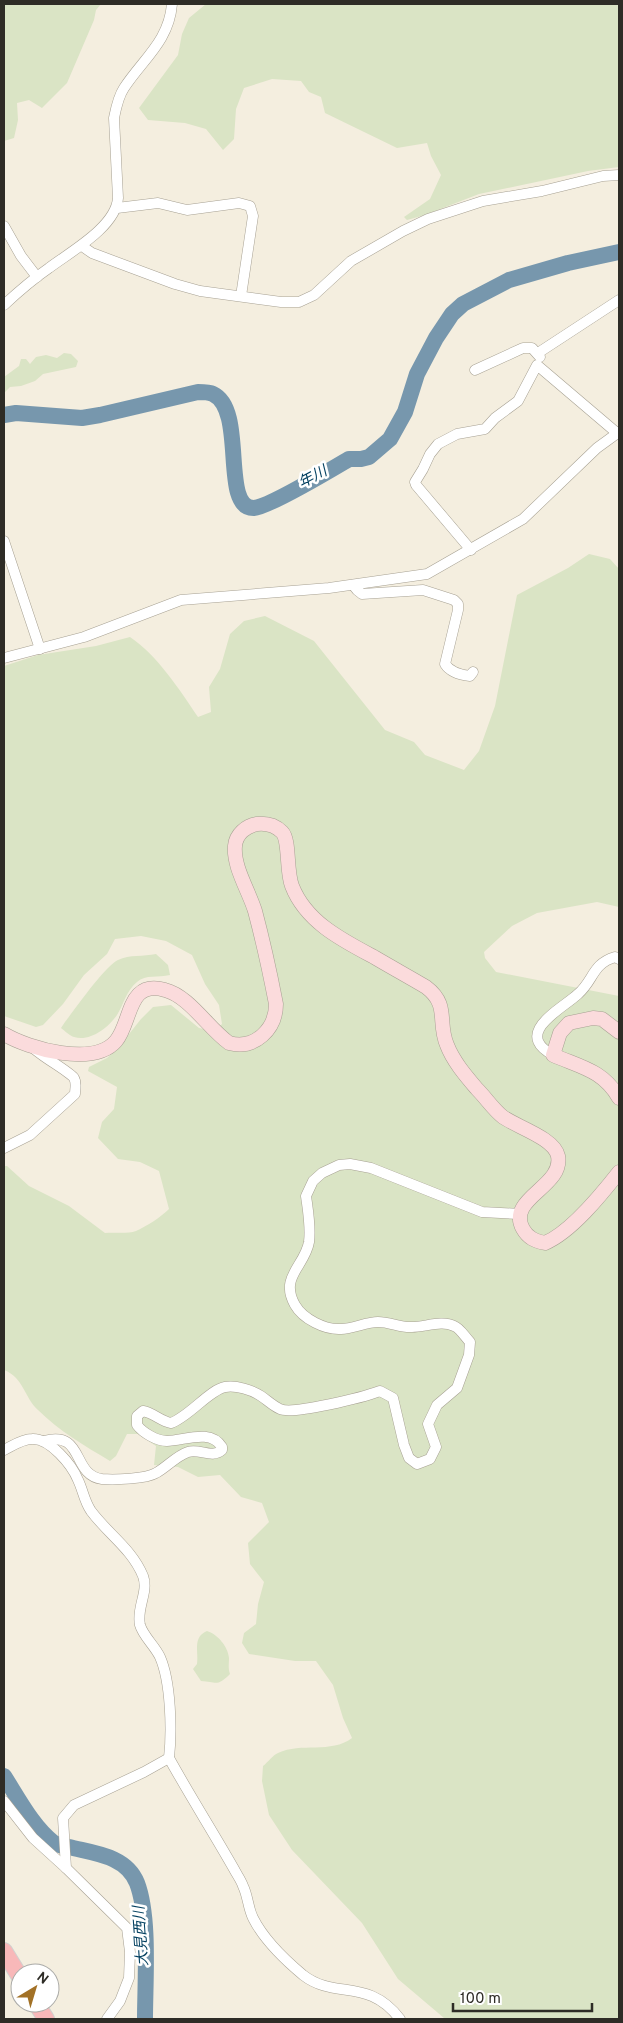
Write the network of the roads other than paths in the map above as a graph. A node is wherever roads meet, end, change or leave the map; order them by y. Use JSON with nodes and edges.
{"nodes":[{"id":1,"x":172,"y":4,"type":"edge"},
{"id":2,"x":619,"y":175,"type":"edge"},
{"id":3,"x":117,"y":208,"type":"junction"},
{"id":4,"x":4,"y":226,"type":"edge"},
{"id":5,"x":82,"y":246,"type":"junction"},
{"id":6,"x":37,"y":277,"type":"junction"},
{"id":7,"x":241,"y":296,"type":"junction"},
{"id":8,"x":619,"y":300,"type":"edge"},
{"id":9,"x":4,"y":305,"type":"edge"},
{"id":10,"x":538,"y":353,"type":"junction"},
{"id":11,"x":537,"y":365,"type":"junction"},
{"id":12,"x":475,"y":370,"type":"dead end"},
{"id":13,"x":618,"y":432,"type":"edge"},
{"id":14,"x":4,"y":541,"type":"edge"},
{"id":15,"x":471,"y":550,"type":"junction"},
{"id":16,"x":353,"y":585,"type":"junction"},
{"id":17,"x":40,"y":649,"type":"junction"},
{"id":18,"x":4,"y":658,"type":"edge"},
{"id":19,"x":473,"y":672,"type":"dead end"},
{"id":20,"x":619,"y":959,"type":"edge"},
{"id":21,"x":619,"y":1032,"type":"edge"},
{"id":22,"x":4,"y":1034,"type":"edge"},
{"id":23,"x":31,"y":1046,"type":"junction"},
{"id":24,"x":553,"y":1055,"type":"junction"},
{"id":25,"x":619,"y":1098,"type":"edge"},
{"id":26,"x":4,"y":1148,"type":"edge"},
{"id":27,"x":619,"y":1172,"type":"edge"},
{"id":28,"x":520,"y":1214,"type":"junction"},
{"id":29,"x":44,"y":1441,"type":"junction"},
{"id":30,"x":4,"y":1450,"type":"edge"},
{"id":31,"x":169,"y":1758,"type":"junction"},
{"id":32,"x":4,"y":1801,"type":"edge"},
{"id":33,"x":66,"y":1865,"type":"junction"},
{"id":34,"x":4,"y":1951,"type":"edge"},
{"id":35,"x":11,"y":1963,"type":"edge"},
{"id":36,"x":107,"y":2019,"type":"edge"},
{"id":37,"x":400,"y":2019,"type":"edge"}],
"edges":[{"from":1,"to":3,"type":"street"},
{"from":2,"to":7,"type":"street"},
{"from":3,"to":5,"type":"street"},
{"from":3,"to":7,"type":"street"},
{"from":4,"to":6,"type":"street"},
{"from":5,"to":6,"type":"street"},
{"from":5,"to":7,"type":"street"},
{"from":6,"to":9,"type":"street"},
{"from":8,"to":10,"type":"street"},
{"from":10,"to":11,"type":"street"},
{"from":10,"to":12,"type":"street"},
{"from":11,"to":13,"type":"street"},
{"from":11,"to":15,"type":"street"},
{"from":13,"to":15,"type":"street"},
{"from":14,"to":17,"type":"street"},
{"from":15,"to":16,"type":"street"},
{"from":16,"to":17,"type":"street"},
{"from":16,"to":19,"type":"street"},
{"from":17,"to":18,"type":"street"},
{"from":20,"to":24,"type":"street"},
{"from":21,"to":24,"type":"street"},
{"from":22,"to":23,"type":"street"},
{"from":23,"to":26,"type":"street"},
{"from":23,"to":28,"type":"street"},
{"from":24,"to":25,"type":"street"},
{"from":27,"to":28,"type":"street"},
{"from":28,"to":29,"type":"street"},
{"from":29,"to":30,"type":"street"},
{"from":29,"to":31,"type":"street"},
{"from":31,"to":33,"type":"street"},
{"from":31,"to":37,"type":"street"},
{"from":32,"to":33,"type":"street"},
{"from":33,"to":36,"type":"street"},
{"from":34,"to":35,"type":"main road"}]}
